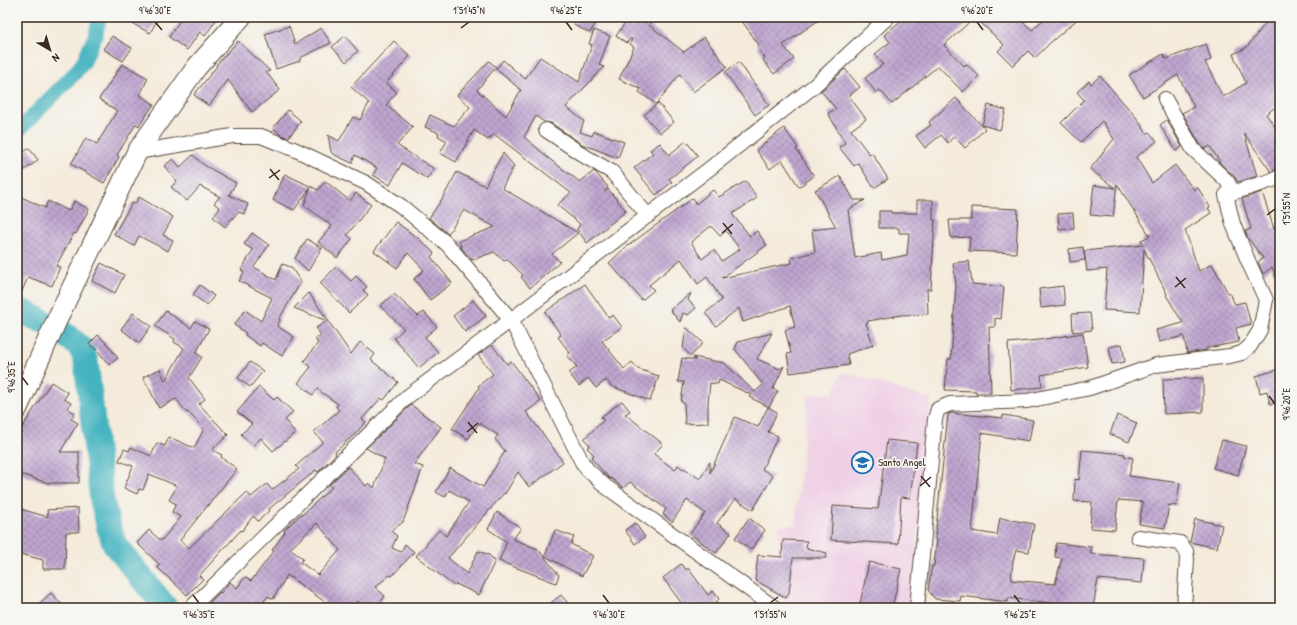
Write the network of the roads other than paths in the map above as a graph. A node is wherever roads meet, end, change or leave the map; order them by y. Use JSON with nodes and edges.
{"nodes":[{"id":1,"x":241,"y":17,"type":"edge"},
{"id":2,"x":888,"y":17,"type":"edge"},
{"id":3,"x":1165,"y":98,"type":"dead end"},
{"id":4,"x":546,"y":130,"type":"dead end"},
{"id":5,"x":138,"y":152,"type":"junction"},
{"id":6,"x":1280,"y":176,"type":"edge"},
{"id":7,"x":1226,"y":195,"type":"junction"},
{"id":8,"x":648,"y":216,"type":"junction"},
{"id":9,"x":511,"y":320,"type":"junction"},
{"id":10,"x":17,"y":409,"type":"edge"},
{"id":11,"x":1138,"y":537,"type":"dead end"},
{"id":12,"x":191,"y":608,"type":"edge"},
{"id":13,"x":775,"y":608,"type":"edge"},
{"id":14,"x":917,"y":608,"type":"edge"},
{"id":15,"x":1184,"y":608,"type":"edge"}],
"edges":[{"from":1,"to":5,"type":"main road"},
{"from":2,"to":8,"type":"street"},
{"from":3,"to":7,"type":"street"},
{"from":4,"to":8,"type":"street"},
{"from":5,"to":9,"type":"street"},
{"from":5,"to":10,"type":"main road"},
{"from":6,"to":7,"type":"street"},
{"from":7,"to":14,"type":"street"},
{"from":8,"to":9,"type":"street"},
{"from":9,"to":12,"type":"street"},
{"from":9,"to":13,"type":"street"},
{"from":11,"to":15,"type":"street"}]}
